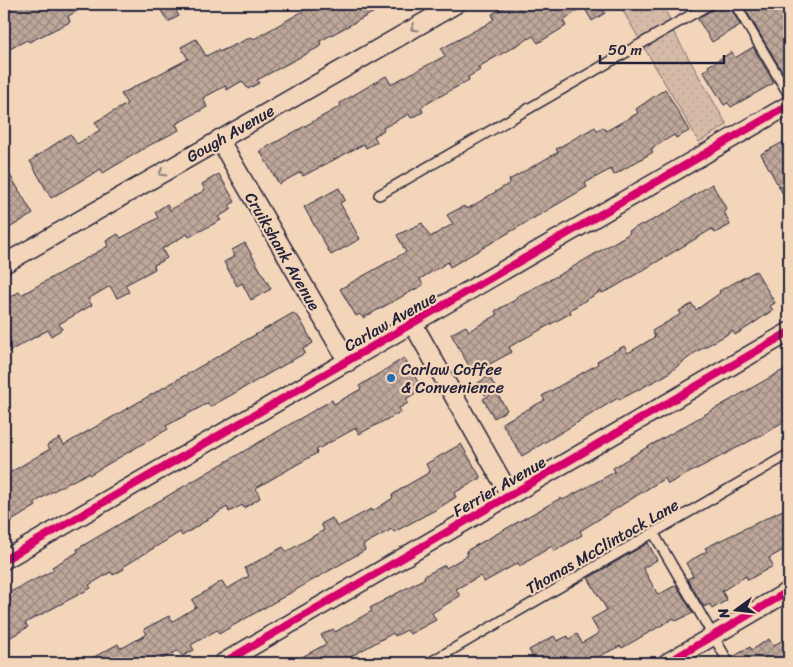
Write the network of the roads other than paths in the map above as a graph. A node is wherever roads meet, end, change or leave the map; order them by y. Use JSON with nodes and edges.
{"nodes":[{"id":1,"x":456,"y":4,"type":"edge"},
{"id":2,"x":710,"y":4,"type":"edge"},
{"id":3,"x":735,"y":4,"type":"edge"},
{"id":4,"x":789,"y":95,"type":"edge"},
{"id":5,"x":789,"y":105,"type":"edge"},
{"id":6,"x":219,"y":139,"type":"junction"},
{"id":7,"x":379,"y":195,"type":"dead end"},
{"id":8,"x":4,"y":264,"type":"edge"},
{"id":9,"x":413,"y":324,"type":"junction"},
{"id":10,"x":789,"y":332,"type":"edge"},
{"id":11,"x":348,"y":362,"type":"junction"},
{"id":12,"x":789,"y":454,"type":"edge"},
{"id":13,"x":510,"y":495,"type":"junction"},
{"id":14,"x":654,"y":534,"type":"junction"},
{"id":15,"x":4,"y":560,"type":"edge"},
{"id":16,"x":789,"y":591,"type":"edge"},
{"id":17,"x":713,"y":636,"type":"junction"},
{"id":18,"x":223,"y":663,"type":"edge"},
{"id":19,"x":430,"y":663,"type":"edge"},
{"id":20,"x":668,"y":663,"type":"edge"},
{"id":21,"x":729,"y":663,"type":"edge"}],
"edges":[{"from":1,"to":6,"type":"street","name":"Gough Avenue","one_way":true},
{"from":2,"to":7,"type":"lane"},
{"from":3,"to":4,"type":"lane"},
{"from":5,"to":9,"type":"street","name":"Carlaw Avenue"},
{"from":6,"to":8,"type":"street","name":"Gough Avenue","one_way":true},
{"from":6,"to":11,"type":"street","name":"Cruikshank Avenue"},
{"from":9,"to":11,"type":"street","name":"Carlaw Avenue"},
{"from":9,"to":13,"type":"street"},
{"from":10,"to":13,"type":"street","name":"Ferrier Avenue"},
{"from":11,"to":15,"type":"street","name":"Carlaw Avenue"},
{"from":12,"to":14,"type":"lane","name":"Thomas McClintock Lane"},
{"from":13,"to":18,"type":"street","name":"Ferrier Avenue"},
{"from":14,"to":17,"type":"lane"},
{"from":14,"to":19,"type":"lane","name":"Thomas McClintock Lane"},
{"from":16,"to":17,"type":"street"},
{"from":17,"to":20,"type":"street"},
{"from":17,"to":21,"type":"lane"}]}
